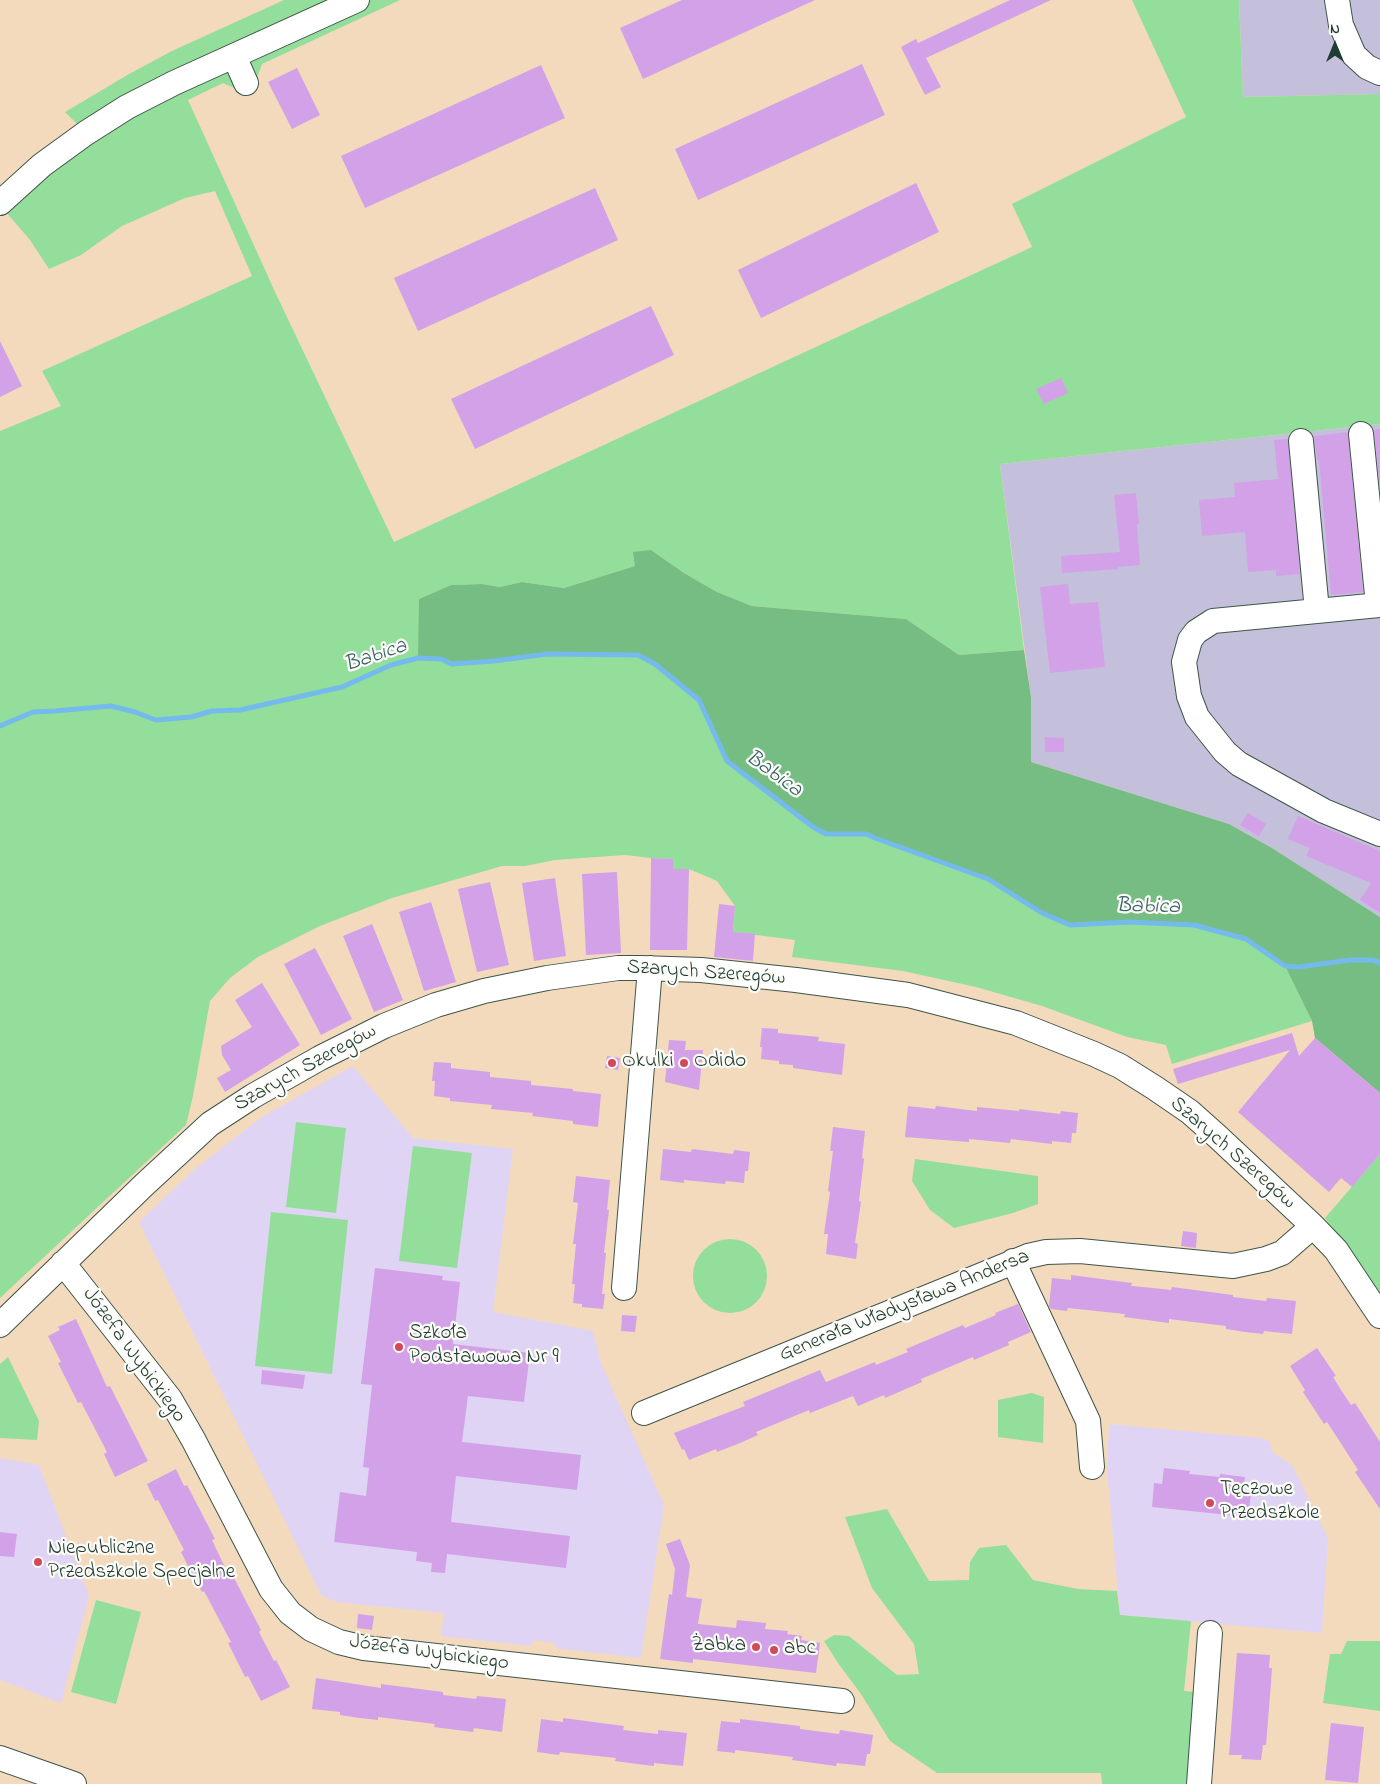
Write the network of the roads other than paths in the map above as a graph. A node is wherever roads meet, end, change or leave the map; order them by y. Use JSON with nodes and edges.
{"nodes":[{"id":1,"x":357,"y":0,"type":"edge"},
{"id":2,"x":1337,"y":0,"type":"edge"},
{"id":3,"x":234,"y":56,"type":"junction"},
{"id":4,"x":1380,"y":73,"type":"edge"},
{"id":5,"x":246,"y":83,"type":"dead end"},
{"id":6,"x":0,"y":202,"type":"edge"},
{"id":7,"x":1361,"y":434,"type":"dead end"},
{"id":8,"x":1301,"y":442,"type":"dead end"},
{"id":9,"x":1379,"y":605,"type":"edge"},
{"id":10,"x":1318,"y":611,"type":"junction"},
{"id":11,"x":1380,"y":834,"type":"edge"},
{"id":12,"x":650,"y":968,"type":"junction"},
{"id":13,"x":1313,"y":1226,"type":"junction"},
{"id":14,"x":1013,"y":1261,"type":"junction"},
{"id":15,"x":63,"y":1263,"type":"junction"},
{"id":16,"x":624,"y":1288,"type":"dead end"},
{"id":17,"x":1380,"y":1316,"type":"edge"},
{"id":18,"x":0,"y":1325,"type":"edge"},
{"id":19,"x":644,"y":1413,"type":"dead end"},
{"id":20,"x":1092,"y":1467,"type":"dead end"},
{"id":21,"x":1210,"y":1632,"type":"dead end"},
{"id":22,"x":842,"y":1701,"type":"dead end"},
{"id":23,"x":0,"y":1758,"type":"edge"},
{"id":24,"x":74,"y":1784,"type":"edge"},
{"id":25,"x":1199,"y":1784,"type":"edge"}],
"edges":[{"from":1,"to":3,"type":"street"},
{"from":2,"to":4,"type":"street"},
{"from":3,"to":5,"type":"street"},
{"from":3,"to":6,"type":"street"},
{"from":7,"to":9,"type":"street"},
{"from":8,"to":10,"type":"street"},
{"from":9,"to":10,"type":"street"},
{"from":10,"to":11,"type":"street"},
{"from":12,"to":13,"type":"street","name":"Szarych Szeregów"},
{"from":12,"to":15,"type":"street","name":"Szarych Szeregów"},
{"from":12,"to":16,"type":"street"},
{"from":13,"to":14,"type":"street","name":"Generała Władysława Andersa"},
{"from":13,"to":17,"type":"street","name":"Szarych Szeregów"},
{"from":14,"to":19,"type":"street","name":"Generała Władysława Andersa"},
{"from":14,"to":20,"type":"street"},
{"from":15,"to":18,"type":"street","name":"Szarych Szeregów"},
{"from":15,"to":22,"type":"street","name":"Józefa Wybickiego"},
{"from":21,"to":25,"type":"street"},
{"from":23,"to":24,"type":"street"}]}
